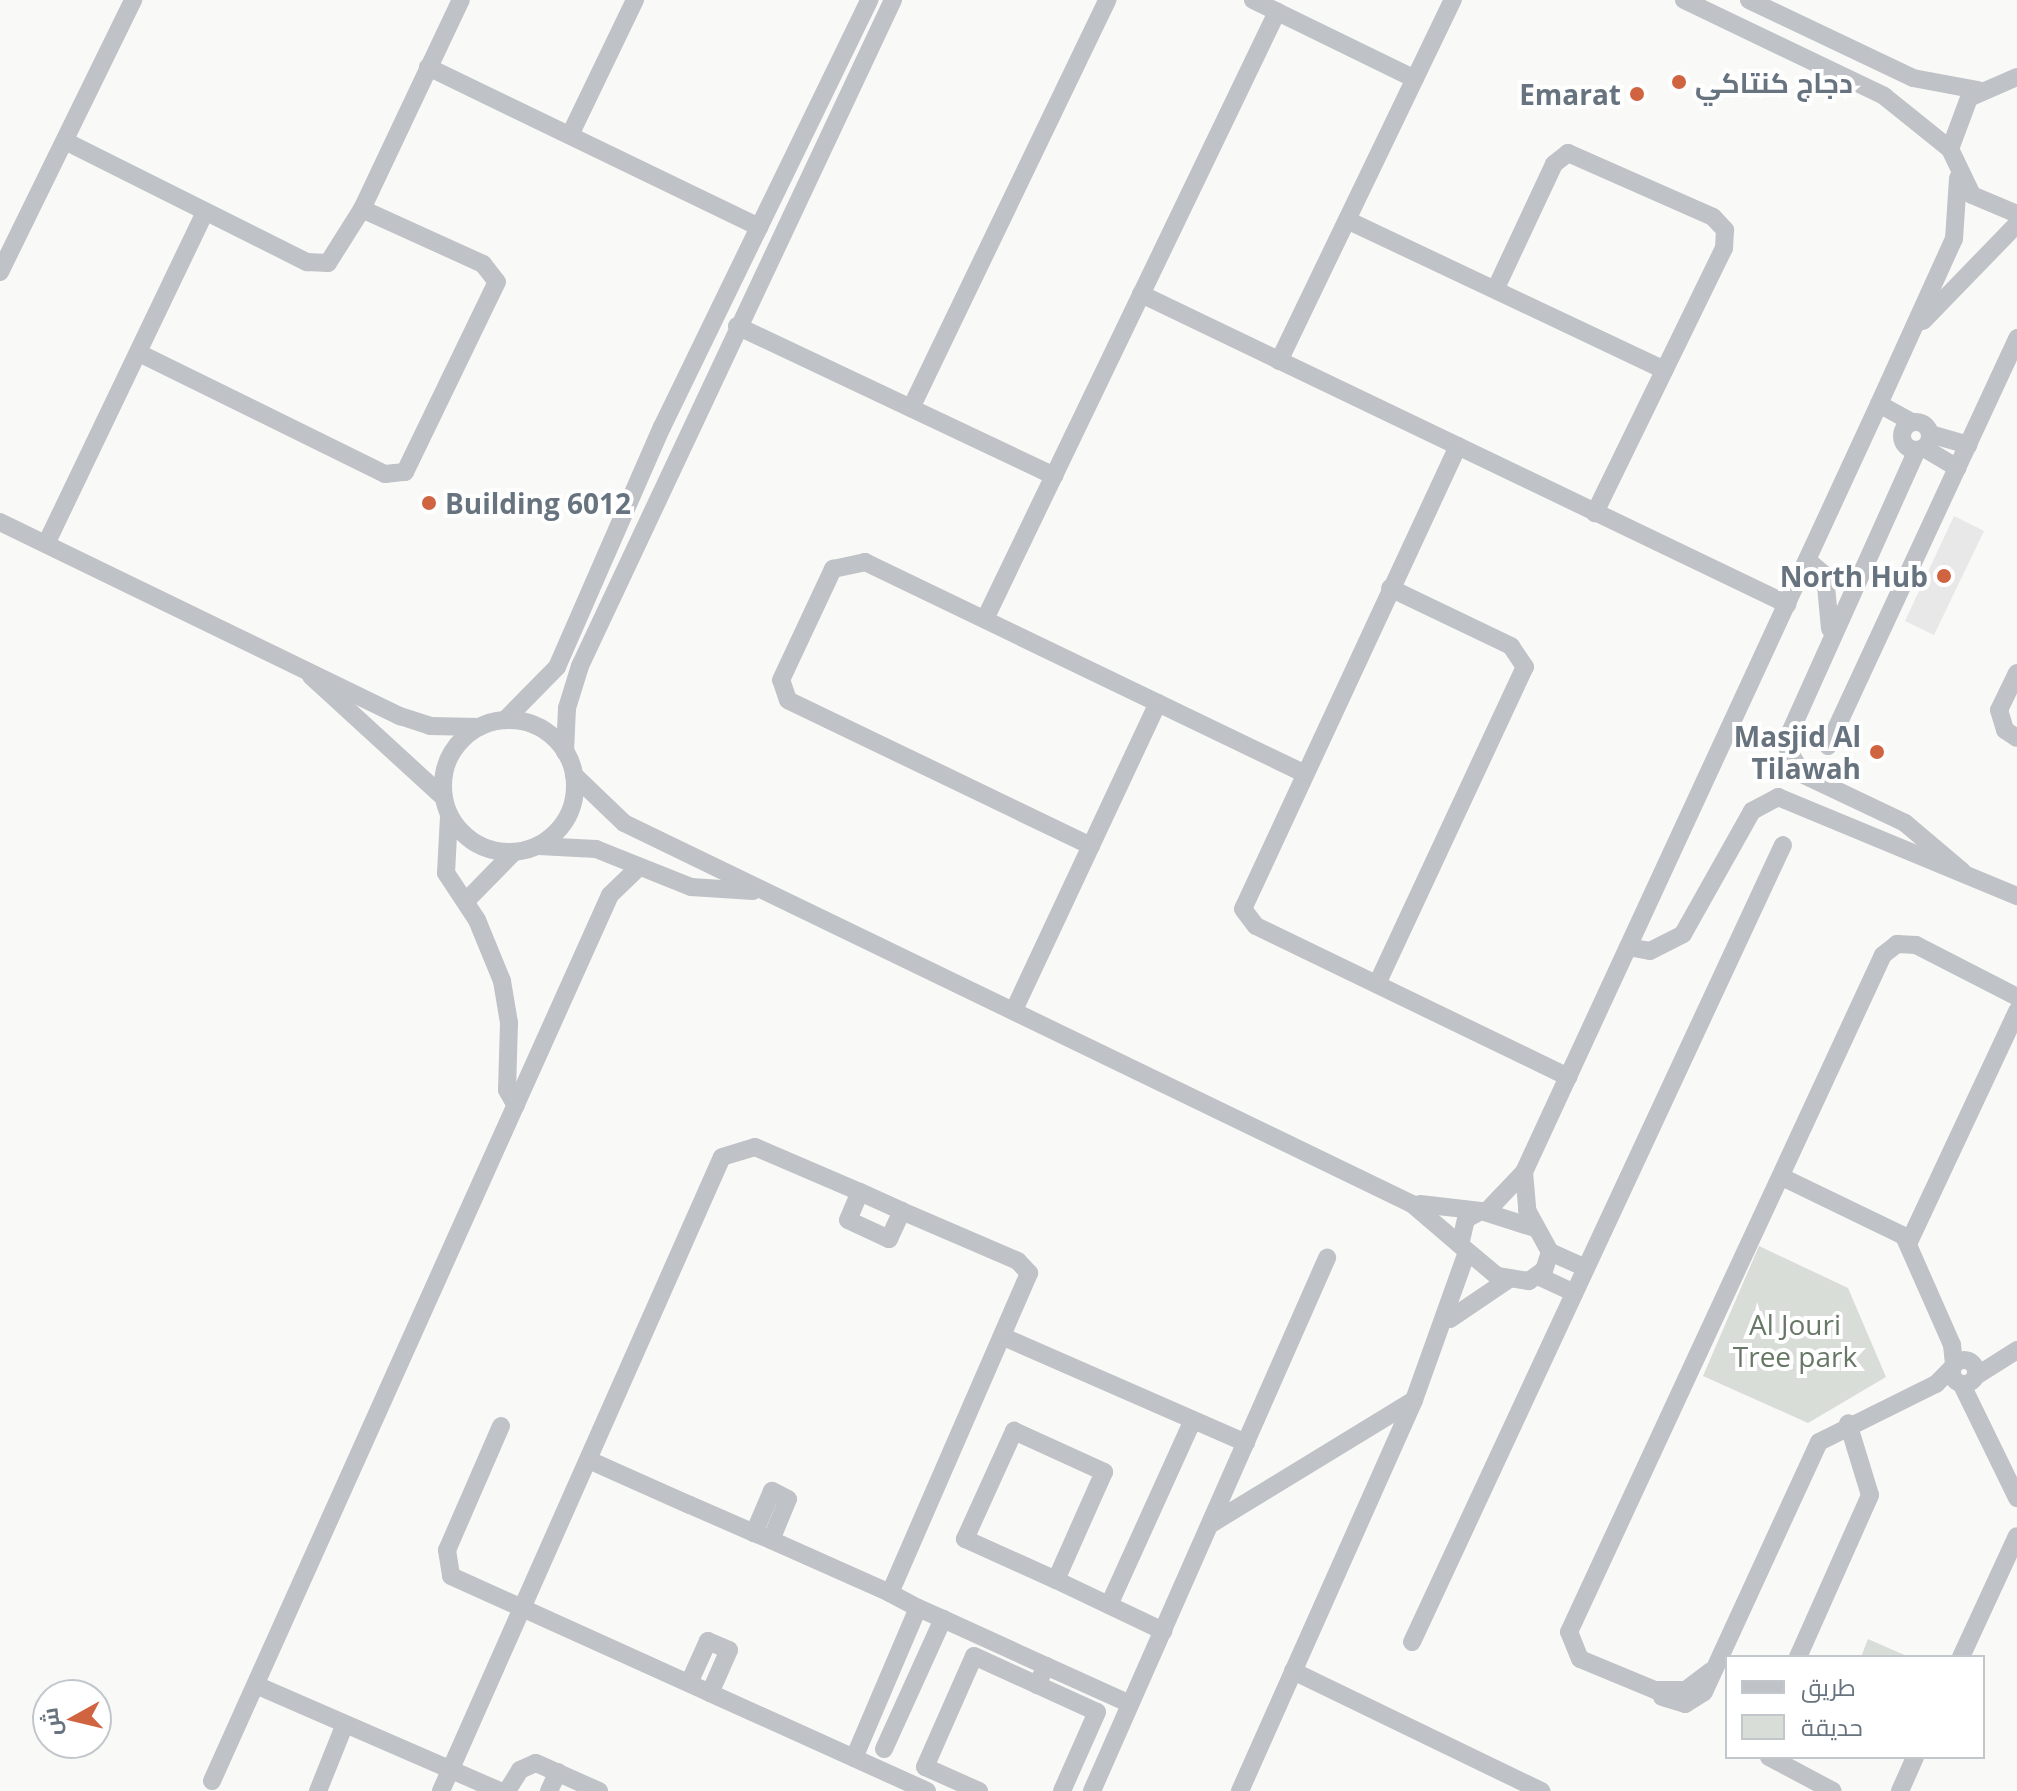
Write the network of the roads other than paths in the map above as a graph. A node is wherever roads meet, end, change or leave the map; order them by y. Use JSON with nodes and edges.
{"nodes":[{"id":1,"x":133,"y":0,"type":"edge"},
{"id":2,"x":461,"y":0,"type":"edge"},
{"id":3,"x":635,"y":0,"type":"edge"},
{"id":4,"x":869,"y":0,"type":"edge"},
{"id":5,"x":893,"y":0,"type":"edge"},
{"id":6,"x":1107,"y":0,"type":"edge"},
{"id":7,"x":1253,"y":0,"type":"edge"},
{"id":8,"x":1453,"y":0,"type":"edge"},
{"id":9,"x":1684,"y":0,"type":"edge"},
{"id":10,"x":1749,"y":0,"type":"edge"},
{"id":11,"x":1277,"y":12,"type":"junction"},
{"id":12,"x":428,"y":67,"type":"junction"},
{"id":13,"x":2014,"y":75,"type":"edge"},
{"id":14,"x":1415,"y":79,"type":"junction"},
{"id":15,"x":1978,"y":90,"type":"junction"},
{"id":16,"x":570,"y":135,"type":"junction"},
{"id":17,"x":65,"y":141,"type":"junction"},
{"id":18,"x":1950,"y":149,"type":"junction"},
{"id":19,"x":1958,"y":178,"type":"junction"},
{"id":20,"x":362,"y":209,"type":"junction"},
{"id":21,"x":205,"y":212,"type":"junction"},
{"id":22,"x":2017,"y":214,"type":"edge"},
{"id":23,"x":1347,"y":220,"type":"junction"},
{"id":24,"x":2017,"y":224,"type":"edge"},
{"id":25,"x":759,"y":227,"type":"junction"},
{"id":26,"x":0,"y":272,"type":"edge"},
{"id":27,"x":1496,"y":288,"type":"junction"},
{"id":28,"x":1141,"y":294,"type":"junction"},
{"id":29,"x":737,"y":326,"type":"junction"},
{"id":30,"x":2017,"y":338,"type":"edge"},
{"id":31,"x":139,"y":353,"type":"junction"},
{"id":32,"x":1279,"y":361,"type":"junction"},
{"id":33,"x":1664,"y":370,"type":"junction"},
{"id":34,"x":1887,"y":386,"type":"junction"},
{"id":35,"x":1879,"y":404,"type":"junction"},
{"id":36,"x":911,"y":408,"type":"junction"},
{"id":37,"x":1870,"y":424,"type":"junction"},
{"id":38,"x":1907,"y":430,"type":"junction"},
{"id":39,"x":1924,"y":444,"type":"junction"},
{"id":40,"x":1968,"y":445,"type":"junction"},
{"id":41,"x":1458,"y":446,"type":"junction"},
{"id":42,"x":1957,"y":468,"type":"junction"},
{"id":43,"x":1054,"y":476,"type":"junction"},
{"id":44,"x":1595,"y":513,"type":"junction"},
{"id":45,"x":0,"y":522,"type":"edge"},
{"id":46,"x":46,"y":544,"type":"junction"},
{"id":47,"x":1807,"y":560,"type":"junction"},
{"id":48,"x":1390,"y":588,"type":"junction"},
{"id":49,"x":1787,"y":604,"type":"junction"},
{"id":50,"x":985,"y":619,"type":"junction"},
{"id":51,"x":1830,"y":631,"type":"junction"},
{"id":52,"x":307,"y":671,"type":"junction"},
{"id":53,"x":2013,"y":681,"type":"edge"},
{"id":54,"x":1158,"y":703,"type":"junction"},
{"id":55,"x":505,"y":720,"type":"junction"},
{"id":56,"x":479,"y":727,"type":"junction"},
{"id":57,"x":2017,"y":729,"type":"edge"},
{"id":58,"x":2017,"y":738,"type":"edge"},
{"id":59,"x":1828,"y":746,"type":"dead end"},
{"id":60,"x":565,"y":752,"type":"junction"},
{"id":61,"x":1302,"y":772,"type":"junction"},
{"id":62,"x":574,"y":775,"type":"junction"},
{"id":63,"x":1820,"y":783,"type":"junction"},
{"id":64,"x":443,"y":797,"type":"junction"},
{"id":65,"x":1808,"y":804,"type":"junction"},
{"id":66,"x":449,"y":816,"type":"junction"},
{"id":67,"x":1895,"y":818,"type":"junction"},
{"id":68,"x":1883,"y":838,"type":"junction"},
{"id":69,"x":1783,"y":845,"type":"dead end"},
{"id":70,"x":539,"y":846,"type":"junction"},
{"id":71,"x":1091,"y":846,"type":"junction"},
{"id":72,"x":513,"y":853,"type":"junction"},
{"id":73,"x":639,"y":867,"type":"junction"},
{"id":74,"x":1962,"y":871,"type":"junction"},
{"id":75,"x":760,"y":891,"type":"junction"},
{"id":76,"x":2017,"y":896,"type":"edge"},
{"id":77,"x":466,"y":901,"type":"junction"},
{"id":78,"x":1628,"y":947,"type":"junction"},
{"id":79,"x":1377,"y":984,"type":"junction"},
{"id":80,"x":2017,"y":997,"type":"edge"},
{"id":81,"x":1014,"y":1010,"type":"junction"},
{"id":82,"x":2017,"y":1011,"type":"edge"},
{"id":83,"x":1568,"y":1077,"type":"junction"},
{"id":84,"x":516,"y":1106,"type":"junction"},
{"id":85,"x":1524,"y":1172,"type":"junction"},
{"id":86,"x":1784,"y":1178,"type":"junction"},
{"id":87,"x":860,"y":1192,"type":"junction"},
{"id":88,"x":1412,"y":1204,"type":"junction"},
{"id":89,"x":902,"y":1211,"type":"junction"},
{"id":90,"x":1484,"y":1211,"type":"junction"},
{"id":91,"x":1535,"y":1228,"type":"junction"},
{"id":92,"x":1909,"y":1242,"type":"junction"},
{"id":93,"x":1463,"y":1250,"type":"junction"},
{"id":94,"x":1550,"y":1252,"type":"junction"},
{"id":95,"x":1327,"y":1258,"type":"dead end"},
{"id":96,"x":1586,"y":1268,"type":"junction"},
{"id":97,"x":1538,"y":1276,"type":"junction"},
{"id":98,"x":1509,"y":1279,"type":"junction"},
{"id":99,"x":1574,"y":1293,"type":"junction"},
{"id":100,"x":1445,"y":1324,"type":"junction"},
{"id":101,"x":1006,"y":1338,"type":"junction"},
{"id":102,"x":2017,"y":1350,"type":"edge"},
{"id":103,"x":1964,"y":1372,"type":"junction"},
{"id":104,"x":1414,"y":1400,"type":"junction"},
{"id":105,"x":1193,"y":1420,"type":"junction"},
{"id":106,"x":1848,"y":1423,"type":"junction"},
{"id":107,"x":501,"y":1426,"type":"dead end"},
{"id":108,"x":1246,"y":1443,"type":"junction"},
{"id":109,"x":591,"y":1461,"type":"junction"},
{"id":110,"x":2017,"y":1498,"type":"edge"},
{"id":111,"x":1211,"y":1524,"type":"junction"},
{"id":112,"x":2017,"y":1536,"type":"edge"},
{"id":113,"x":1056,"y":1580,"type":"junction"},
{"id":114,"x":890,"y":1593,"type":"junction"},
{"id":115,"x":1109,"y":1605,"type":"junction"},
{"id":116,"x":918,"y":1608,"type":"junction"},
{"id":117,"x":522,"y":1611,"type":"junction"},
{"id":118,"x":943,"y":1619,"type":"junction"},
{"id":119,"x":909,"y":1628,"type":"junction"},
{"id":120,"x":1163,"y":1631,"type":"junction"},
{"id":121,"x":933,"y":1640,"type":"junction"},
{"id":122,"x":1412,"y":1642,"type":"dead end"},
{"id":123,"x":1799,"y":1655,"type":"edge"},
{"id":124,"x":1962,"y":1655,"type":"edge"},
{"id":125,"x":1046,"y":1666,"type":"junction"},
{"id":126,"x":1293,"y":1671,"type":"junction"},
{"id":127,"x":689,"y":1683,"type":"junction"},
{"id":128,"x":256,"y":1685,"type":"junction"},
{"id":129,"x":1037,"y":1685,"type":"junction"},
{"id":130,"x":710,"y":1693,"type":"junction"},
{"id":131,"x":1130,"y":1704,"type":"junction"},
{"id":132,"x":345,"y":1724,"type":"junction"},
{"id":133,"x":858,"y":1737,"type":"junction"},
{"id":134,"x":884,"y":1749,"type":"junction"},
{"id":135,"x":854,"y":1758,"type":"junction"},
{"id":136,"x":1773,"y":1759,"type":"edge"},
{"id":137,"x":1914,"y":1759,"type":"edge"},
{"id":138,"x":451,"y":1770,"type":"junction"},
{"id":139,"x":880,"y":1770,"type":"junction"},
{"id":140,"x":558,"y":1772,"type":"junction"},
{"id":141,"x":212,"y":1781,"type":"dead end"},
{"id":142,"x":318,"y":1791,"type":"edge"},
{"id":143,"x":441,"y":1791,"type":"edge"},
{"id":144,"x":500,"y":1791,"type":"edge"},
{"id":145,"x":507,"y":1791,"type":"edge"},
{"id":146,"x":549,"y":1791,"type":"edge"},
{"id":147,"x":599,"y":1791,"type":"edge"},
{"id":148,"x":927,"y":1791,"type":"edge"},
{"id":149,"x":979,"y":1791,"type":"edge"},
{"id":150,"x":1062,"y":1791,"type":"edge"},
{"id":151,"x":1092,"y":1791,"type":"edge"},
{"id":152,"x":1240,"y":1791,"type":"edge"},
{"id":153,"x":1541,"y":1791,"type":"edge"},
{"id":154,"x":1833,"y":1791,"type":"edge"},
{"id":155,"x":1900,"y":1791,"type":"edge"}],
"edges":[{"from":1,"to":17,"type":"street"},
{"from":2,"to":12,"type":"street"},
{"from":3,"to":16,"type":"street"},
{"from":4,"to":25,"type":"street"},
{"from":5,"to":29,"type":"street"},
{"from":6,"to":36,"type":"street"},
{"from":7,"to":11,"type":"street"},
{"from":8,"to":14,"type":"street"},
{"from":9,"to":18,"type":"street"},
{"from":10,"to":15,"type":"street"},
{"from":11,"to":14,"type":"street"},
{"from":11,"to":28,"type":"street"},
{"from":12,"to":16,"type":"street"},
{"from":12,"to":20,"type":"street"},
{"from":13,"to":15,"type":"street"},
{"from":14,"to":23,"type":"street"},
{"from":15,"to":18,"type":"street"},
{"from":16,"to":25,"type":"street"},
{"from":17,"to":21,"type":"street"},
{"from":17,"to":26,"type":"street"},
{"from":18,"to":19,"type":"street"},
{"from":19,"to":22,"type":"street"},
{"from":19,"to":34,"type":"street"},
{"from":20,"to":21,"type":"street"},
{"from":20,"to":31,"type":"street"},
{"from":21,"to":31,"type":"street"},
{"from":23,"to":27,"type":"street"},
{"from":23,"to":32,"type":"street"},
{"from":24,"to":34,"type":"street"},
{"from":25,"to":55,"type":"street"},
{"from":27,"to":33,"type":"street"},
{"from":27,"to":33,"type":"street"},
{"from":28,"to":32,"type":"street"},
{"from":28,"to":43,"type":"street"},
{"from":29,"to":36,"type":"street"},
{"from":29,"to":60,"type":"street"},
{"from":30,"to":40,"type":"street"},
{"from":31,"to":46,"type":"street"},
{"from":32,"to":41,"type":"street"},
{"from":33,"to":44,"type":"street"},
{"from":34,"to":35,"type":"street"},
{"from":35,"to":37,"type":"street"},
{"from":35,"to":38,"type":"street"},
{"from":36,"to":43,"type":"street"},
{"from":37,"to":38,"type":"street"},
{"from":37,"to":47,"type":"street"},
{"from":38,"to":39,"type":"street"},
{"from":38,"to":39,"type":"street"},
{"from":39,"to":40,"type":"street"},
{"from":39,"to":42,"type":"street"},
{"from":39,"to":51,"type":"street"},
{"from":40,"to":42,"type":"street"},
{"from":41,"to":44,"type":"street"},
{"from":41,"to":48,"type":"street"},
{"from":42,"to":59,"type":"street"},
{"from":43,"to":50,"type":"street"},
{"from":44,"to":49,"type":"street"},
{"from":45,"to":46,"type":"street"},
{"from":46,"to":52,"type":"street"},
{"from":47,"to":49,"type":"street"},
{"from":47,"to":51,"type":"street"},
{"from":48,"to":61,"type":"street"},
{"from":48,"to":79,"type":"street"},
{"from":49,"to":78,"type":"street"},
{"from":50,"to":54,"type":"street"},
{"from":50,"to":71,"type":"street"},
{"from":51,"to":63,"type":"street"},
{"from":52,"to":56,"type":"street"},
{"from":52,"to":64,"type":"street"},
{"from":53,"to":57,"type":"street"},
{"from":53,"to":58,"type":"street"},
{"from":54,"to":61,"type":"street"},
{"from":54,"to":71,"type":"street"},
{"from":55,"to":56,"type":"street"},
{"from":55,"to":60,"type":"street"},
{"from":56,"to":64,"type":"street"},
{"from":60,"to":62,"type":"street"},
{"from":61,"to":79,"type":"street"},
{"from":62,"to":70,"type":"street"},
{"from":62,"to":75,"type":"street"},
{"from":63,"to":65,"type":"street"},
{"from":63,"to":67,"type":"street"},
{"from":64,"to":66,"type":"street"},
{"from":65,"to":68,"type":"street"},
{"from":65,"to":78,"type":"street"},
{"from":66,"to":72,"type":"street"},
{"from":66,"to":77,"type":"street"},
{"from":67,"to":68,"type":"street"},
{"from":67,"to":74,"type":"street"},
{"from":68,"to":74,"type":"street"},
{"from":69,"to":96,"type":"street"},
{"from":70,"to":72,"type":"street"},
{"from":70,"to":73,"type":"street"},
{"from":71,"to":81,"type":"street"},
{"from":72,"to":77,"type":"street"},
{"from":73,"to":75,"type":"street"},
{"from":73,"to":84,"type":"street"},
{"from":74,"to":76,"type":"street"},
{"from":75,"to":81,"type":"street"},
{"from":77,"to":84,"type":"street"},
{"from":78,"to":83,"type":"street"},
{"from":79,"to":83,"type":"street"},
{"from":80,"to":86,"type":"street"},
{"from":81,"to":88,"type":"street"},
{"from":82,"to":92,"type":"street"},
{"from":83,"to":85,"type":"street"},
{"from":84,"to":128,"type":"street"},
{"from":85,"to":90,"type":"street"},
{"from":85,"to":91,"type":"street"},
{"from":86,"to":92,"type":"street"},
{"from":86,"to":106,"type":"street"},
{"from":87,"to":89,"type":"street"},
{"from":87,"to":89,"type":"street"},
{"from":87,"to":109,"type":"street"},
{"from":88,"to":90,"type":"street"},
{"from":88,"to":93,"type":"street"},
{"from":89,"to":101,"type":"street"},
{"from":90,"to":91,"type":"street"},
{"from":90,"to":93,"type":"street"},
{"from":91,"to":94,"type":"street"},
{"from":92,"to":103,"type":"street"},
{"from":93,"to":98,"type":"street"},
{"from":93,"to":100,"type":"street"},
{"from":94,"to":96,"type":"street"},
{"from":94,"to":97,"type":"street"},
{"from":95,"to":108,"type":"street"},
{"from":96,"to":99,"type":"street"},
{"from":97,"to":98,"type":"street"},
{"from":97,"to":99,"type":"street"},
{"from":98,"to":100,"type":"street"},
{"from":99,"to":122,"type":"street"},
{"from":100,"to":104,"type":"street"},
{"from":101,"to":105,"type":"street"},
{"from":101,"to":114,"type":"street"},
{"from":102,"to":103,"type":"street"},
{"from":103,"to":106,"type":"street"},
{"from":103,"to":110,"type":"street"},
{"from":104,"to":111,"type":"street"},
{"from":104,"to":126,"type":"street"},
{"from":105,"to":108,"type":"street"},
{"from":105,"to":115,"type":"street"},
{"from":106,"to":123,"type":"street"},
{"from":107,"to":117,"type":"street"},
{"from":108,"to":111,"type":"street"},
{"from":109,"to":114,"type":"street"},
{"from":109,"to":117,"type":"street"},
{"from":111,"to":120,"type":"street"},
{"from":112,"to":124,"type":"street"},
{"from":113,"to":113,"type":"street"},
{"from":113,"to":115,"type":"street"},
{"from":114,"to":116,"type":"street"},
{"from":115,"to":120,"type":"street"},
{"from":116,"to":118,"type":"street"},
{"from":116,"to":119,"type":"street"},
{"from":117,"to":127,"type":"street"},
{"from":117,"to":138,"type":"street"},
{"from":118,"to":121,"type":"street"},
{"from":118,"to":125,"type":"street"},
{"from":119,"to":121,"type":"street"},
{"from":119,"to":133,"type":"street"},
{"from":120,"to":131,"type":"street"},
{"from":121,"to":134,"type":"street"},
{"from":125,"to":129,"type":"street"},
{"from":125,"to":131,"type":"street"},
{"from":126,"to":152,"type":"street"},
{"from":126,"to":153,"type":"street"},
{"from":127,"to":130,"type":"street"},
{"from":127,"to":130,"type":"street"},
{"from":128,"to":132,"type":"street"},
{"from":128,"to":141,"type":"street"},
{"from":129,"to":149,"type":"street"},
{"from":129,"to":150,"type":"street"},
{"from":130,"to":135,"type":"street"},
{"from":131,"to":151,"type":"street"},
{"from":132,"to":138,"type":"street"},
{"from":132,"to":142,"type":"street"},
{"from":133,"to":134,"type":"street"},
{"from":133,"to":135,"type":"street"},
{"from":134,"to":139,"type":"street"},
{"from":135,"to":139,"type":"street"},
{"from":136,"to":154,"type":"street"},
{"from":137,"to":155,"type":"street"},
{"from":138,"to":143,"type":"street"},
{"from":138,"to":144,"type":"street"},
{"from":139,"to":148,"type":"street"},
{"from":140,"to":145,"type":"street"},
{"from":140,"to":146,"type":"street"},
{"from":140,"to":147,"type":"street"}]}
